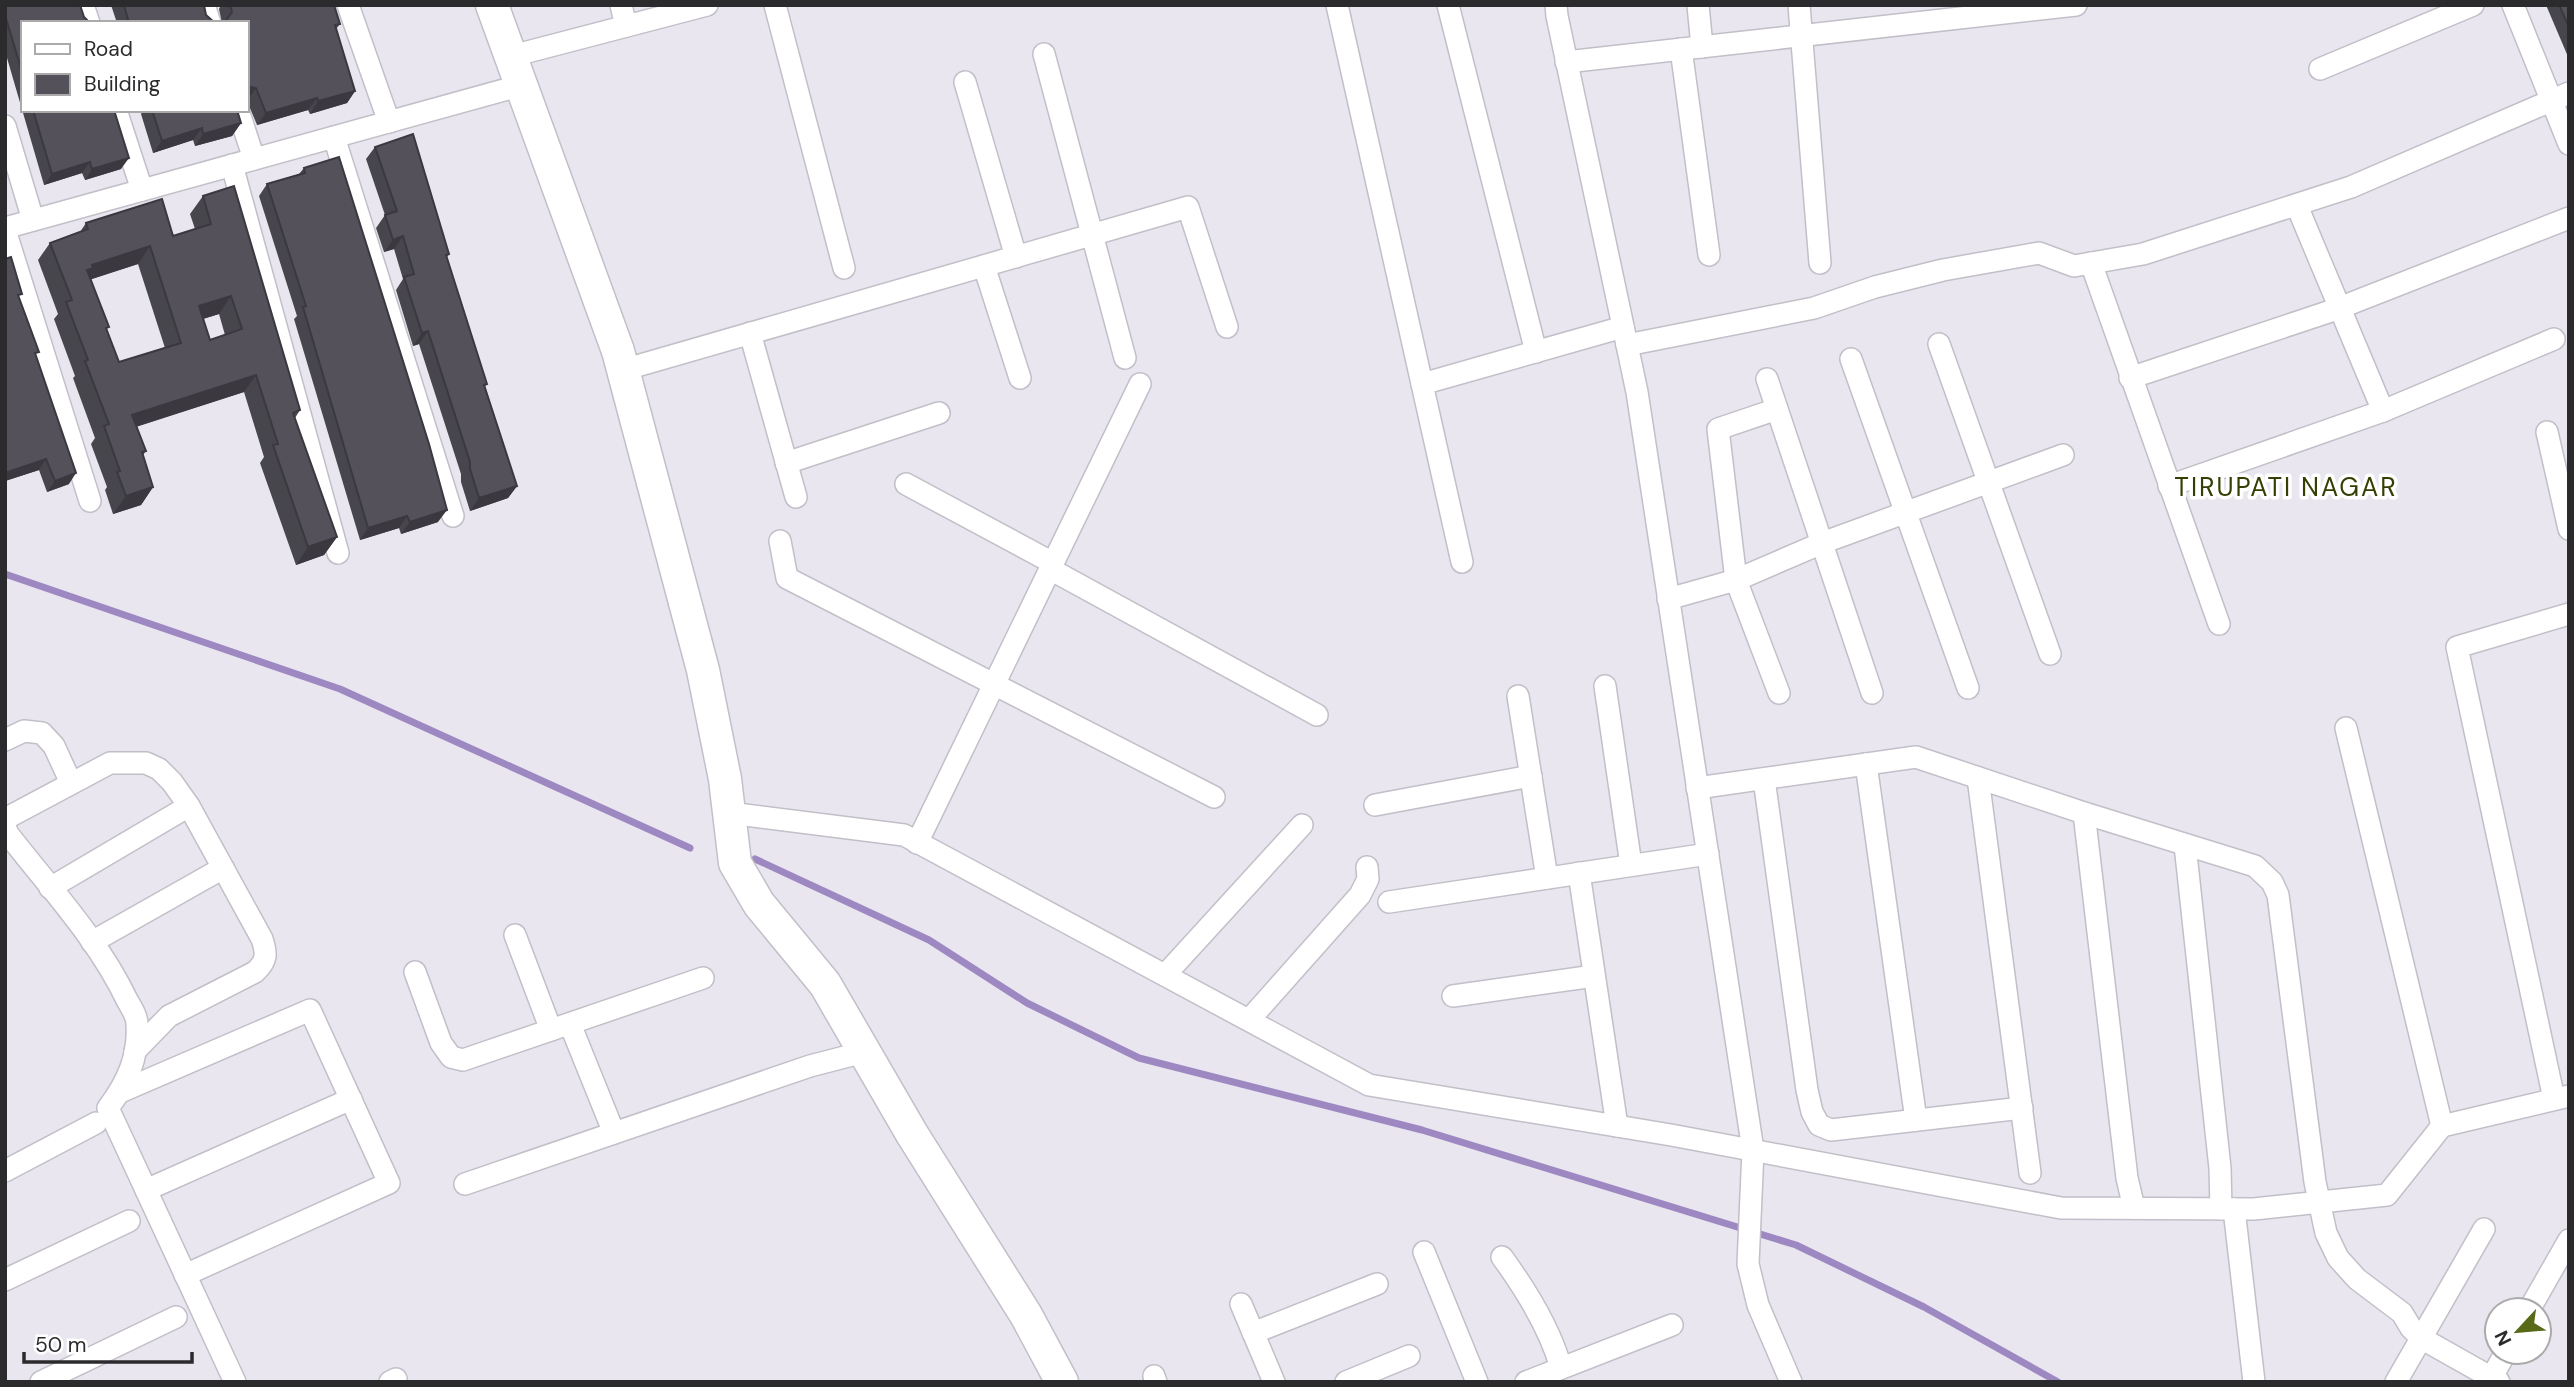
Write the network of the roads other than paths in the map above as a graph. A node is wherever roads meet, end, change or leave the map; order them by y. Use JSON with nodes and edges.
{"nodes":[{"id":1,"x":348,"y":5,"type":"edge"},
{"id":2,"x":492,"y":5,"type":"edge"},
{"id":3,"x":707,"y":5,"type":"edge"},
{"id":4,"x":775,"y":5,"type":"edge"},
{"id":5,"x":1337,"y":5,"type":"edge"},
{"id":6,"x":1448,"y":5,"type":"edge"},
{"id":7,"x":1556,"y":5,"type":"edge"},
{"id":8,"x":1698,"y":5,"type":"edge"},
{"id":9,"x":1800,"y":5,"type":"edge"},
{"id":10,"x":2076,"y":5,"type":"edge"},
{"id":11,"x":2473,"y":5,"type":"edge"},
{"id":12,"x":2512,"y":5,"type":"edge"},
{"id":13,"x":624,"y":16,"type":"edge"},
{"id":14,"x":1802,"y":36,"type":"junction"},
{"id":15,"x":1692,"y":48,"type":"junction"},
{"id":16,"x":1044,"y":54,"type":"dead end"},
{"id":17,"x":1566,"y":62,"type":"junction"},
{"id":18,"x":2320,"y":69,"type":"dead end"},
{"id":19,"x":517,"y":70,"type":"junction"},
{"id":20,"x":965,"y":82,"type":"dead end"},
{"id":21,"x":2560,"y":96,"type":"edge"},
{"id":22,"x":117,"y":112,"type":"edge"},
{"id":23,"x":239,"y":112,"type":"edge"},
{"id":24,"x":389,"y":122,"type":"junction"},
{"id":25,"x":5,"y":126,"type":"edge"},
{"id":26,"x":334,"y":137,"type":"junction"},
{"id":27,"x":2569,"y":144,"type":"edge"},
{"id":28,"x":254,"y":159,"type":"junction"},
{"id":29,"x":232,"y":165,"type":"junction"},
{"id":30,"x":142,"y":190,"type":"junction"},
{"id":31,"x":2297,"y":206,"type":"junction"},
{"id":32,"x":2569,"y":218,"type":"edge"},
{"id":33,"x":33,"y":220,"type":"junction"},
{"id":34,"x":5,"y":229,"type":"edge"},
{"id":35,"x":1093,"y":234,"type":"junction"},
{"id":36,"x":1709,"y":255,"type":"dead end"},
{"id":37,"x":1016,"y":257,"type":"junction"},
{"id":38,"x":1821,"y":263,"type":"dead end"},
{"id":39,"x":2091,"y":263,"type":"junction"},
{"id":40,"x":984,"y":266,"type":"junction"},
{"id":41,"x":844,"y":268,"type":"dead end"},
{"id":42,"x":2340,"y":307,"type":"junction"},
{"id":43,"x":1227,"y":327,"type":"dead end"},
{"id":44,"x":750,"y":333,"type":"junction"},
{"id":45,"x":1625,"y":336,"type":"junction"},
{"id":46,"x":2554,"y":339,"type":"dead end"},
{"id":47,"x":1938,"y":344,"type":"dead end"},
{"id":48,"x":1536,"y":352,"type":"junction"},
{"id":49,"x":1125,"y":358,"type":"dead end"},
{"id":50,"x":1851,"y":359,"type":"dead end"},
{"id":51,"x":623,"y":370,"type":"junction"},
{"id":52,"x":1020,"y":378,"type":"dead end"},
{"id":53,"x":1767,"y":379,"type":"dead end"},
{"id":54,"x":2130,"y":379,"type":"junction"},
{"id":55,"x":1140,"y":384,"type":"dead end"},
{"id":56,"x":1422,"y":384,"type":"junction"},
{"id":57,"x":1777,"y":410,"type":"junction"},
{"id":58,"x":2383,"y":411,"type":"junction"},
{"id":59,"x":939,"y":414,"type":"dead end"},
{"id":60,"x":2547,"y":432,"type":"dead end"},
{"id":61,"x":2063,"y":455,"type":"dead end"},
{"id":62,"x":786,"y":463,"type":"junction"},
{"id":63,"x":1988,"y":482,"type":"junction"},
{"id":64,"x":906,"y":484,"type":"dead end"},
{"id":65,"x":2169,"y":486,"type":"junction"},
{"id":66,"x":796,"y":497,"type":"dead end"},
{"id":67,"x":90,"y":501,"type":"dead end"},
{"id":68,"x":1906,"y":513,"type":"junction"},
{"id":69,"x":453,"y":516,"type":"dead end"},
{"id":70,"x":2569,"y":530,"type":"edge"},
{"id":71,"x":780,"y":541,"type":"dead end"},
{"id":72,"x":1822,"y":543,"type":"junction"},
{"id":73,"x":338,"y":553,"type":"edge"},
{"id":74,"x":1462,"y":562,"type":"dead end"},
{"id":75,"x":1052,"y":566,"type":"junction"},
{"id":76,"x":1736,"y":580,"type":"junction"},
{"id":77,"x":1668,"y":599,"type":"junction"},
{"id":78,"x":2569,"y":614,"type":"edge"},
{"id":79,"x":2219,"y":624,"type":"dead end"},
{"id":80,"x":2050,"y":654,"type":"dead end"},
{"id":81,"x":995,"y":684,"type":"junction"},
{"id":82,"x":1605,"y":686,"type":"dead end"},
{"id":83,"x":1968,"y":688,"type":"dead end"},
{"id":84,"x":1779,"y":693,"type":"dead end"},
{"id":85,"x":1872,"y":693,"type":"dead end"},
{"id":86,"x":1518,"y":696,"type":"dead end"},
{"id":87,"x":1317,"y":715,"type":"dead end"},
{"id":88,"x":2346,"y":728,"type":"dead end"},
{"id":89,"x":5,"y":740,"type":"edge"},
{"id":90,"x":1866,"y":764,"type":"junction"},
{"id":91,"x":1531,"y":776,"type":"junction"},
{"id":92,"x":1978,"y":778,"type":"junction"},
{"id":93,"x":1764,"y":779,"type":"junction"},
{"id":94,"x":71,"y":783,"type":"junction"},
{"id":95,"x":1697,"y":788,"type":"junction"},
{"id":96,"x":1214,"y":797,"type":"dead end"},
{"id":97,"x":1375,"y":805,"type":"dead end"},
{"id":98,"x":189,"y":806,"type":"junction"},
{"id":99,"x":729,"y":813,"type":"junction"},
{"id":100,"x":2084,"y":813,"type":"junction"},
{"id":101,"x":5,"y":819,"type":"edge"},
{"id":102,"x":1302,"y":825,"type":"dead end"},
{"id":103,"x":5,"y":827,"type":"edge"},
{"id":104,"x":917,"y":843,"type":"junction"},
{"id":105,"x":2185,"y":845,"type":"junction"},
{"id":106,"x":1707,"y":854,"type":"junction"},
{"id":107,"x":1631,"y":865,"type":"junction"},
{"id":108,"x":1367,"y":867,"type":"dead end"},
{"id":109,"x":223,"y":868,"type":"junction"},
{"id":110,"x":1579,"y":873,"type":"junction"},
{"id":111,"x":1547,"y":878,"type":"junction"},
{"id":112,"x":50,"y":888,"type":"junction"},
{"id":113,"x":1389,"y":902,"type":"dead end"},
{"id":114,"x":515,"y":934,"type":"dead end"},
{"id":115,"x":92,"y":942,"type":"junction"},
{"id":116,"x":415,"y":972,"type":"dead end"},
{"id":117,"x":1165,"y":975,"type":"junction"},
{"id":118,"x":1594,"y":976,"type":"junction"},
{"id":119,"x":703,"y":978,"type":"dead end"},
{"id":120,"x":1452,"y":996,"type":"dead end"},
{"id":121,"x":1249,"y":1020,"type":"junction"},
{"id":122,"x":560,"y":1027,"type":"junction"},
{"id":123,"x":135,"y":1051,"type":"junction"},
{"id":124,"x":864,"y":1052,"type":"junction"},
{"id":125,"x":120,"y":1092,"type":"junction"},
{"id":126,"x":2561,"y":1097,"type":"edge"},
{"id":127,"x":351,"y":1099,"type":"junction"},
{"id":128,"x":2022,"y":1108,"type":"junction"},
{"id":129,"x":1916,"y":1120,"type":"junction"},
{"id":130,"x":96,"y":1123,"type":"dead end"},
{"id":131,"x":1617,"y":1126,"type":"junction"},
{"id":132,"x":2442,"y":1126,"type":"junction"},
{"id":133,"x":614,"y":1133,"type":"junction"},
{"id":134,"x":1753,"y":1150,"type":"junction"},
{"id":135,"x":5,"y":1171,"type":"edge"},
{"id":136,"x":2031,"y":1173,"type":"dead end"},
{"id":137,"x":465,"y":1184,"type":"dead end"},
{"id":138,"x":146,"y":1190,"type":"junction"},
{"id":139,"x":2318,"y":1202,"type":"junction"},
{"id":140,"x":2134,"y":1208,"type":"junction"},
{"id":141,"x":2228,"y":1209,"type":"junction"},
{"id":142,"x":129,"y":1221,"type":"dead end"},
{"id":143,"x":2484,"y":1229,"type":"dead end"},
{"id":144,"x":2569,"y":1240,"type":"edge"},
{"id":145,"x":1424,"y":1252,"type":"dead end"},
{"id":146,"x":1502,"y":1257,"type":"dead end"},
{"id":147,"x":185,"y":1275,"type":"junction"},
{"id":148,"x":5,"y":1280,"type":"edge"},
{"id":149,"x":1377,"y":1284,"type":"dead end"},
{"id":150,"x":2537,"y":1296,"type":"edge"},
{"id":151,"x":1241,"y":1304,"type":"dead end"},
{"id":152,"x":177,"y":1317,"type":"dead end"},
{"id":153,"x":1672,"y":1325,"type":"dead end"},
{"id":154,"x":1253,"y":1333,"type":"junction"},
{"id":155,"x":2421,"y":1338,"type":"junction"},
{"id":156,"x":1409,"y":1356,"type":"dead end"},
{"id":157,"x":1573,"y":1371,"type":"edge"},
{"id":158,"x":2493,"y":1380,"type":"edge"},
{"id":159,"x":41,"y":1382,"type":"edge"},
{"id":160,"x":235,"y":1382,"type":"edge"},
{"id":161,"x":1062,"y":1382,"type":"edge"},
{"id":162,"x":1274,"y":1382,"type":"edge"},
{"id":163,"x":1346,"y":1382,"type":"edge"},
{"id":164,"x":1477,"y":1382,"type":"edge"},
{"id":165,"x":1526,"y":1382,"type":"edge"},
{"id":166,"x":1791,"y":1382,"type":"edge"},
{"id":167,"x":2254,"y":1382,"type":"edge"},
{"id":168,"x":2396,"y":1382,"type":"edge"}],
"edges":[{"from":1,"to":24,"type":"street"},
{"from":2,"to":19,"type":"street"},
{"from":3,"to":13,"type":"street"},
{"from":4,"to":41,"type":"street"},
{"from":5,"to":56,"type":"street"},
{"from":6,"to":48,"type":"street"},
{"from":7,"to":17,"type":"street"},
{"from":8,"to":15,"type":"street"},
{"from":9,"to":14,"type":"street"},
{"from":10,"to":14,"type":"street"},
{"from":11,"to":18,"type":"street"},
{"from":12,"to":21,"type":"street"},
{"from":13,"to":19,"type":"street"},
{"from":14,"to":15,"type":"street"},
{"from":14,"to":38,"type":"street"},
{"from":15,"to":17,"type":"street"},
{"from":15,"to":36,"type":"street"},
{"from":16,"to":35,"type":"street"},
{"from":17,"to":45,"type":"street"},
{"from":19,"to":24,"type":"street"},
{"from":19,"to":51,"type":"street"},
{"from":20,"to":37,"type":"street"},
{"from":21,"to":27,"type":"street"},
{"from":21,"to":31,"type":"street"},
{"from":22,"to":30,"type":"street"},
{"from":23,"to":28,"type":"street"},
{"from":24,"to":26,"type":"street"},
{"from":25,"to":33,"type":"street"},
{"from":26,"to":28,"type":"street"},
{"from":26,"to":69,"type":"street"},
{"from":28,"to":29,"type":"street"},
{"from":29,"to":30,"type":"street"},
{"from":29,"to":73,"type":"street"},
{"from":30,"to":33,"type":"street"},
{"from":31,"to":39,"type":"street"},
{"from":31,"to":42,"type":"street"},
{"from":32,"to":42,"type":"street"},
{"from":33,"to":34,"type":"street"},
{"from":34,"to":67,"type":"street"},
{"from":35,"to":37,"type":"street"},
{"from":35,"to":43,"type":"street"},
{"from":35,"to":49,"type":"street"},
{"from":37,"to":40,"type":"street"},
{"from":39,"to":45,"type":"street"},
{"from":39,"to":54,"type":"street"},
{"from":40,"to":44,"type":"street"},
{"from":40,"to":52,"type":"street"},
{"from":42,"to":54,"type":"street"},
{"from":42,"to":58,"type":"street"},
{"from":44,"to":51,"type":"street"},
{"from":44,"to":62,"type":"street"},
{"from":45,"to":48,"type":"street"},
{"from":45,"to":77,"type":"street"},
{"from":46,"to":58,"type":"street"},
{"from":47,"to":63,"type":"street"},
{"from":48,"to":56,"type":"street"},
{"from":50,"to":68,"type":"street"},
{"from":51,"to":99,"type":"street"},
{"from":53,"to":57,"type":"street"},
{"from":54,"to":65,"type":"street"},
{"from":55,"to":75,"type":"street"},
{"from":56,"to":74,"type":"street"},
{"from":57,"to":72,"type":"street"},
{"from":57,"to":76,"type":"street"},
{"from":58,"to":65,"type":"street"},
{"from":59,"to":62,"type":"street"},
{"from":60,"to":70,"type":"street"},
{"from":61,"to":63,"type":"street"},
{"from":62,"to":66,"type":"street"},
{"from":63,"to":68,"type":"street"},
{"from":63,"to":80,"type":"street"},
{"from":64,"to":75,"type":"street"},
{"from":65,"to":79,"type":"street"},
{"from":68,"to":72,"type":"street"},
{"from":68,"to":83,"type":"street"},
{"from":71,"to":81,"type":"street"},
{"from":72,"to":76,"type":"street"},
{"from":72,"to":85,"type":"street"},
{"from":75,"to":81,"type":"street"},
{"from":75,"to":87,"type":"street"},
{"from":76,"to":77,"type":"street"},
{"from":76,"to":84,"type":"street"},
{"from":77,"to":95,"type":"street"},
{"from":78,"to":126,"type":"street"},
{"from":81,"to":96,"type":"street"},
{"from":81,"to":104,"type":"street"},
{"from":82,"to":107,"type":"street"},
{"from":86,"to":91,"type":"street"},
{"from":88,"to":132,"type":"street"},
{"from":89,"to":94,"type":"street"},
{"from":90,"to":92,"type":"street"},
{"from":90,"to":93,"type":"street"},
{"from":90,"to":129,"type":"street"},
{"from":91,"to":97,"type":"street"},
{"from":91,"to":111,"type":"street"},
{"from":92,"to":100,"type":"street"},
{"from":92,"to":128,"type":"street"},
{"from":93,"to":95,"type":"street"},
{"from":93,"to":129,"type":"street"},
{"from":94,"to":98,"type":"street"},
{"from":94,"to":101,"type":"street"},
{"from":95,"to":106,"type":"street"},
{"from":98,"to":109,"type":"street"},
{"from":98,"to":112,"type":"street"},
{"from":99,"to":104,"type":"street"},
{"from":99,"to":124,"type":"street"},
{"from":100,"to":105,"type":"street"},
{"from":100,"to":140,"type":"street"},
{"from":102,"to":117,"type":"street"},
{"from":103,"to":112,"type":"street"},
{"from":104,"to":117,"type":"street"},
{"from":105,"to":139,"type":"street"},
{"from":105,"to":141,"type":"street"},
{"from":106,"to":107,"type":"street"},
{"from":106,"to":134,"type":"street"},
{"from":107,"to":110,"type":"street"},
{"from":108,"to":121,"type":"street"},
{"from":109,"to":115,"type":"street"},
{"from":109,"to":123,"type":"street"},
{"from":110,"to":111,"type":"street"},
{"from":110,"to":118,"type":"street"},
{"from":111,"to":113,"type":"street"},
{"from":112,"to":115,"type":"street"},
{"from":114,"to":122,"type":"street"},
{"from":115,"to":123,"type":"street"},
{"from":116,"to":122,"type":"street"},
{"from":117,"to":121,"type":"street"},
{"from":118,"to":120,"type":"street"},
{"from":118,"to":131,"type":"street"},
{"from":119,"to":122,"type":"street"},
{"from":121,"to":131,"type":"street"},
{"from":122,"to":133,"type":"street"},
{"from":123,"to":125,"type":"street"},
{"from":124,"to":133,"type":"street"},
{"from":124,"to":161,"type":"street"},
{"from":125,"to":127,"type":"street"},
{"from":125,"to":138,"type":"street"},
{"from":126,"to":132,"type":"street"},
{"from":127,"to":138,"type":"street"},
{"from":127,"to":147,"type":"street"},
{"from":128,"to":129,"type":"street"},
{"from":128,"to":136,"type":"street"},
{"from":130,"to":135,"type":"street"},
{"from":131,"to":134,"type":"street"},
{"from":132,"to":139,"type":"street"},
{"from":133,"to":137,"type":"street"},
{"from":134,"to":140,"type":"street"},
{"from":134,"to":166,"type":"street"},
{"from":138,"to":147,"type":"street"},
{"from":139,"to":141,"type":"street"},
{"from":139,"to":155,"type":"street"},
{"from":140,"to":141,"type":"street"},
{"from":141,"to":167,"type":"street"},
{"from":142,"to":148,"type":"street"},
{"from":143,"to":155,"type":"street"},
{"from":144,"to":150,"type":"street"},
{"from":145,"to":164,"type":"street"},
{"from":146,"to":157,"type":"street"},
{"from":147,"to":160,"type":"street"},
{"from":149,"to":154,"type":"street"},
{"from":151,"to":154,"type":"street"},
{"from":152,"to":159,"type":"street"},
{"from":153,"to":157,"type":"street"},
{"from":154,"to":162,"type":"street"},
{"from":155,"to":158,"type":"street"},
{"from":155,"to":168,"type":"street"},
{"from":156,"to":163,"type":"street"},
{"from":157,"to":165,"type":"street"}]}
